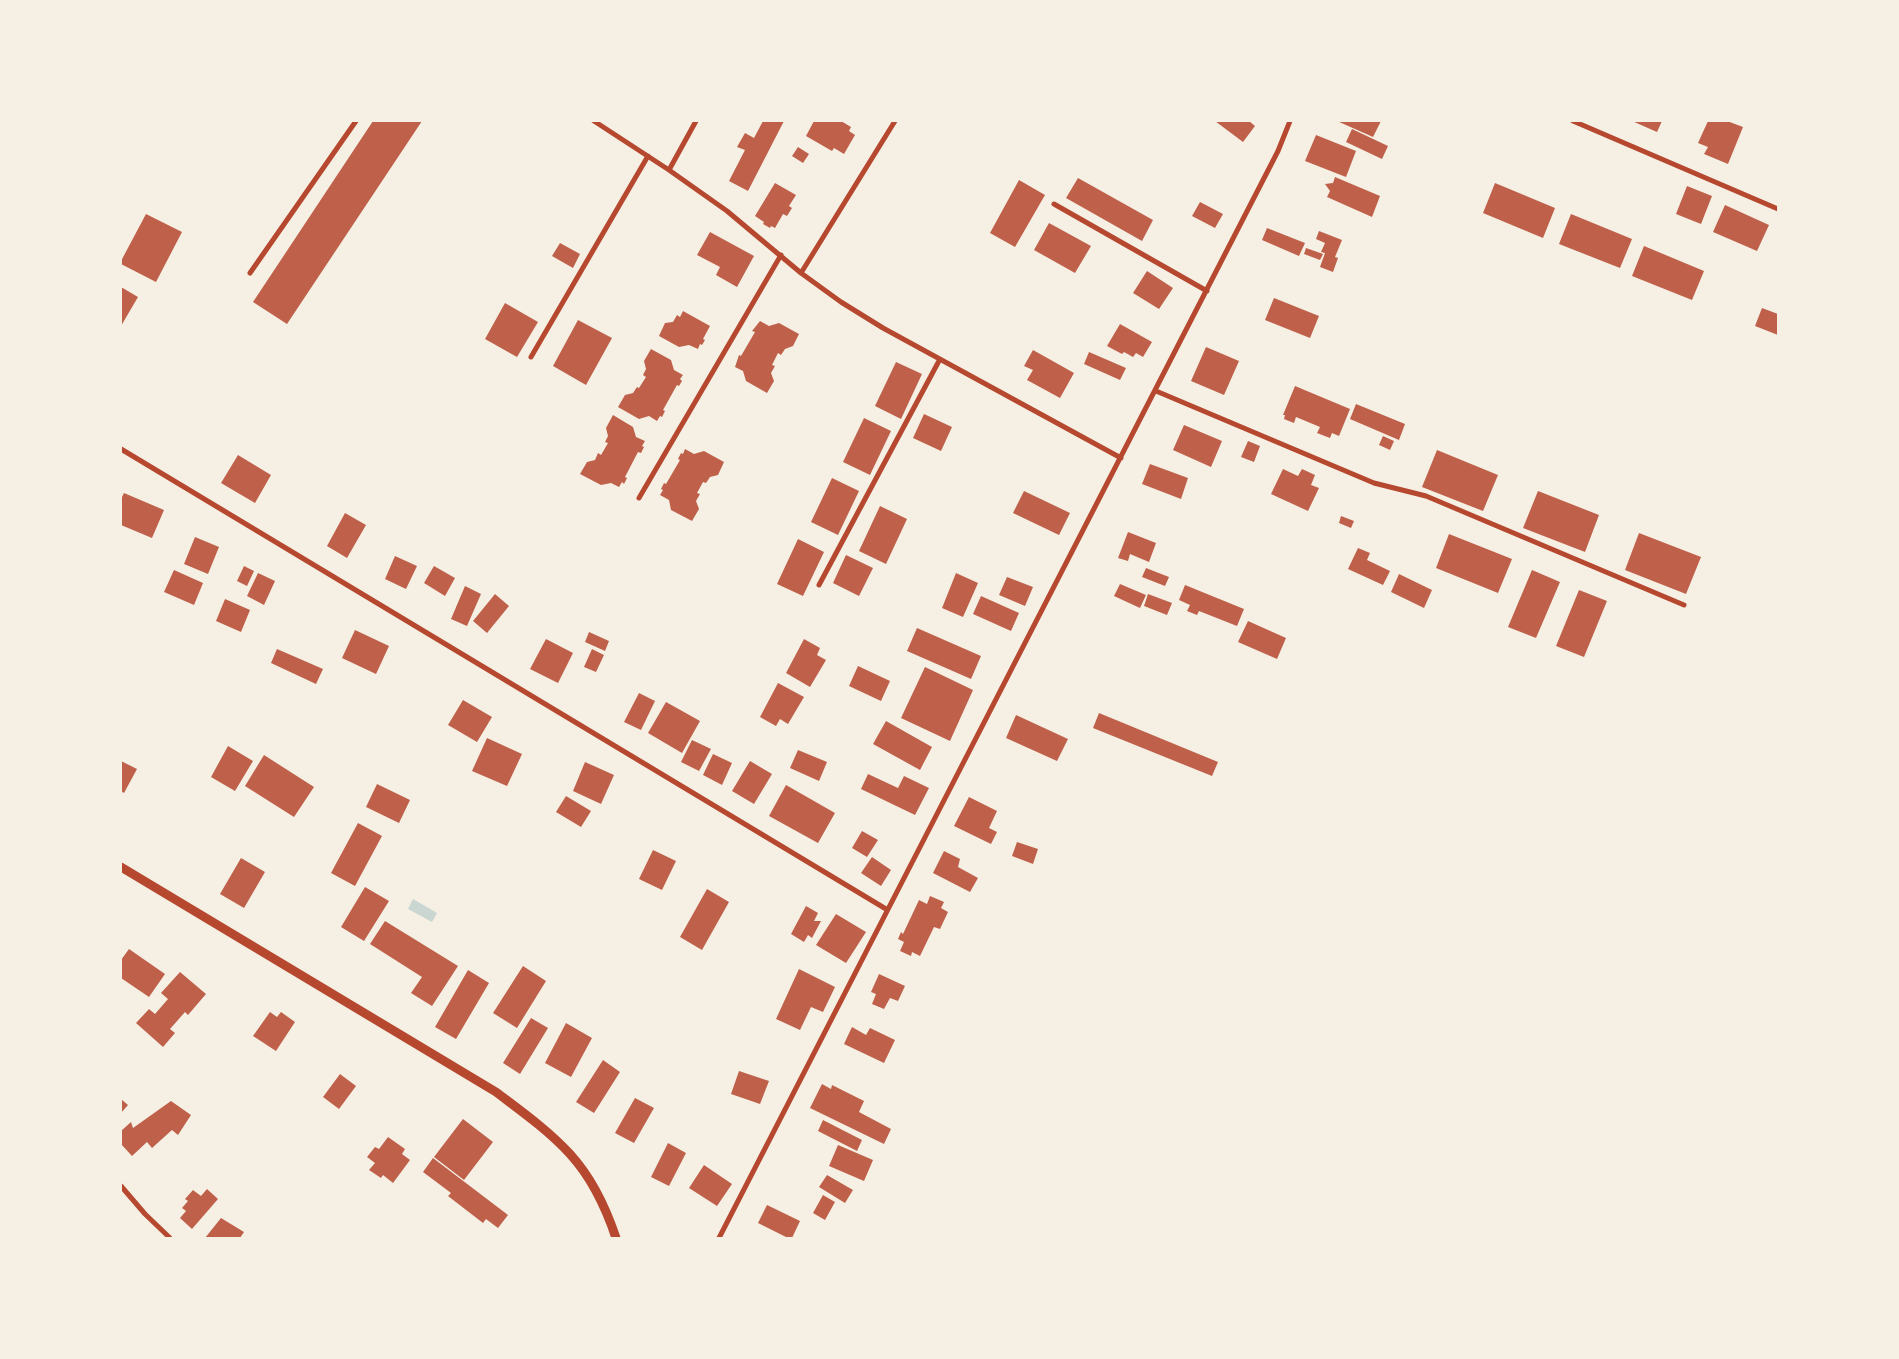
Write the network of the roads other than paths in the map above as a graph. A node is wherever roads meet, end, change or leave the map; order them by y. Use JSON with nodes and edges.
{"nodes":[{"id":1,"x":356,"y":121,"type":"edge"},
{"id":2,"x":594,"y":121,"type":"edge"},
{"id":3,"x":696,"y":121,"type":"edge"},
{"id":4,"x":895,"y":121,"type":"edge"},
{"id":5,"x":1290,"y":121,"type":"edge"},
{"id":6,"x":1573,"y":121,"type":"edge"},
{"id":7,"x":648,"y":156,"type":"junction"},
{"id":8,"x":669,"y":170,"type":"junction"},
{"id":9,"x":1054,"y":204,"type":"dead end"},
{"id":10,"x":1778,"y":209,"type":"edge"},
{"id":11,"x":781,"y":255,"type":"junction"},
{"id":12,"x":250,"y":273,"type":"dead end"},
{"id":13,"x":801,"y":273,"type":"junction"},
{"id":14,"x":1207,"y":291,"type":"junction"},
{"id":15,"x":531,"y":357,"type":"dead end"},
{"id":16,"x":940,"y":359,"type":"junction"},
{"id":17,"x":1156,"y":391,"type":"junction"},
{"id":18,"x":121,"y":449,"type":"edge"},
{"id":19,"x":1121,"y":458,"type":"junction"},
{"id":20,"x":639,"y":498,"type":"dead end"},
{"id":21,"x":818,"y":584,"type":"dead end"},
{"id":22,"x":1684,"y":605,"type":"dead end"},
{"id":23,"x":121,"y":867,"type":"edge"},
{"id":24,"x":886,"y":909,"type":"junction"},
{"id":25,"x":121,"y":1186,"type":"edge"},
{"id":26,"x":170,"y":1238,"type":"edge"},
{"id":27,"x":616,"y":1238,"type":"edge"},
{"id":28,"x":719,"y":1238,"type":"edge"}],
"edges":[{"from":1,"to":12,"type":"street"},
{"from":2,"to":7,"type":"street"},
{"from":3,"to":8,"type":"street"},
{"from":4,"to":13,"type":"street"},
{"from":5,"to":14,"type":"street"},
{"from":6,"to":10,"type":"street"},
{"from":7,"to":8,"type":"street"},
{"from":7,"to":15,"type":"street"},
{"from":8,"to":11,"type":"street"},
{"from":9,"to":14,"type":"street"},
{"from":11,"to":13,"type":"street"},
{"from":11,"to":20,"type":"street"},
{"from":13,"to":16,"type":"street"},
{"from":14,"to":17,"type":"street"},
{"from":16,"to":19,"type":"street"},
{"from":16,"to":21,"type":"street"},
{"from":17,"to":19,"type":"street"},
{"from":17,"to":22,"type":"street"},
{"from":18,"to":24,"type":"street"},
{"from":19,"to":24,"type":"street"},
{"from":23,"to":27,"type":"street"},
{"from":24,"to":28,"type":"street"},
{"from":25,"to":26,"type":"street"}]}
